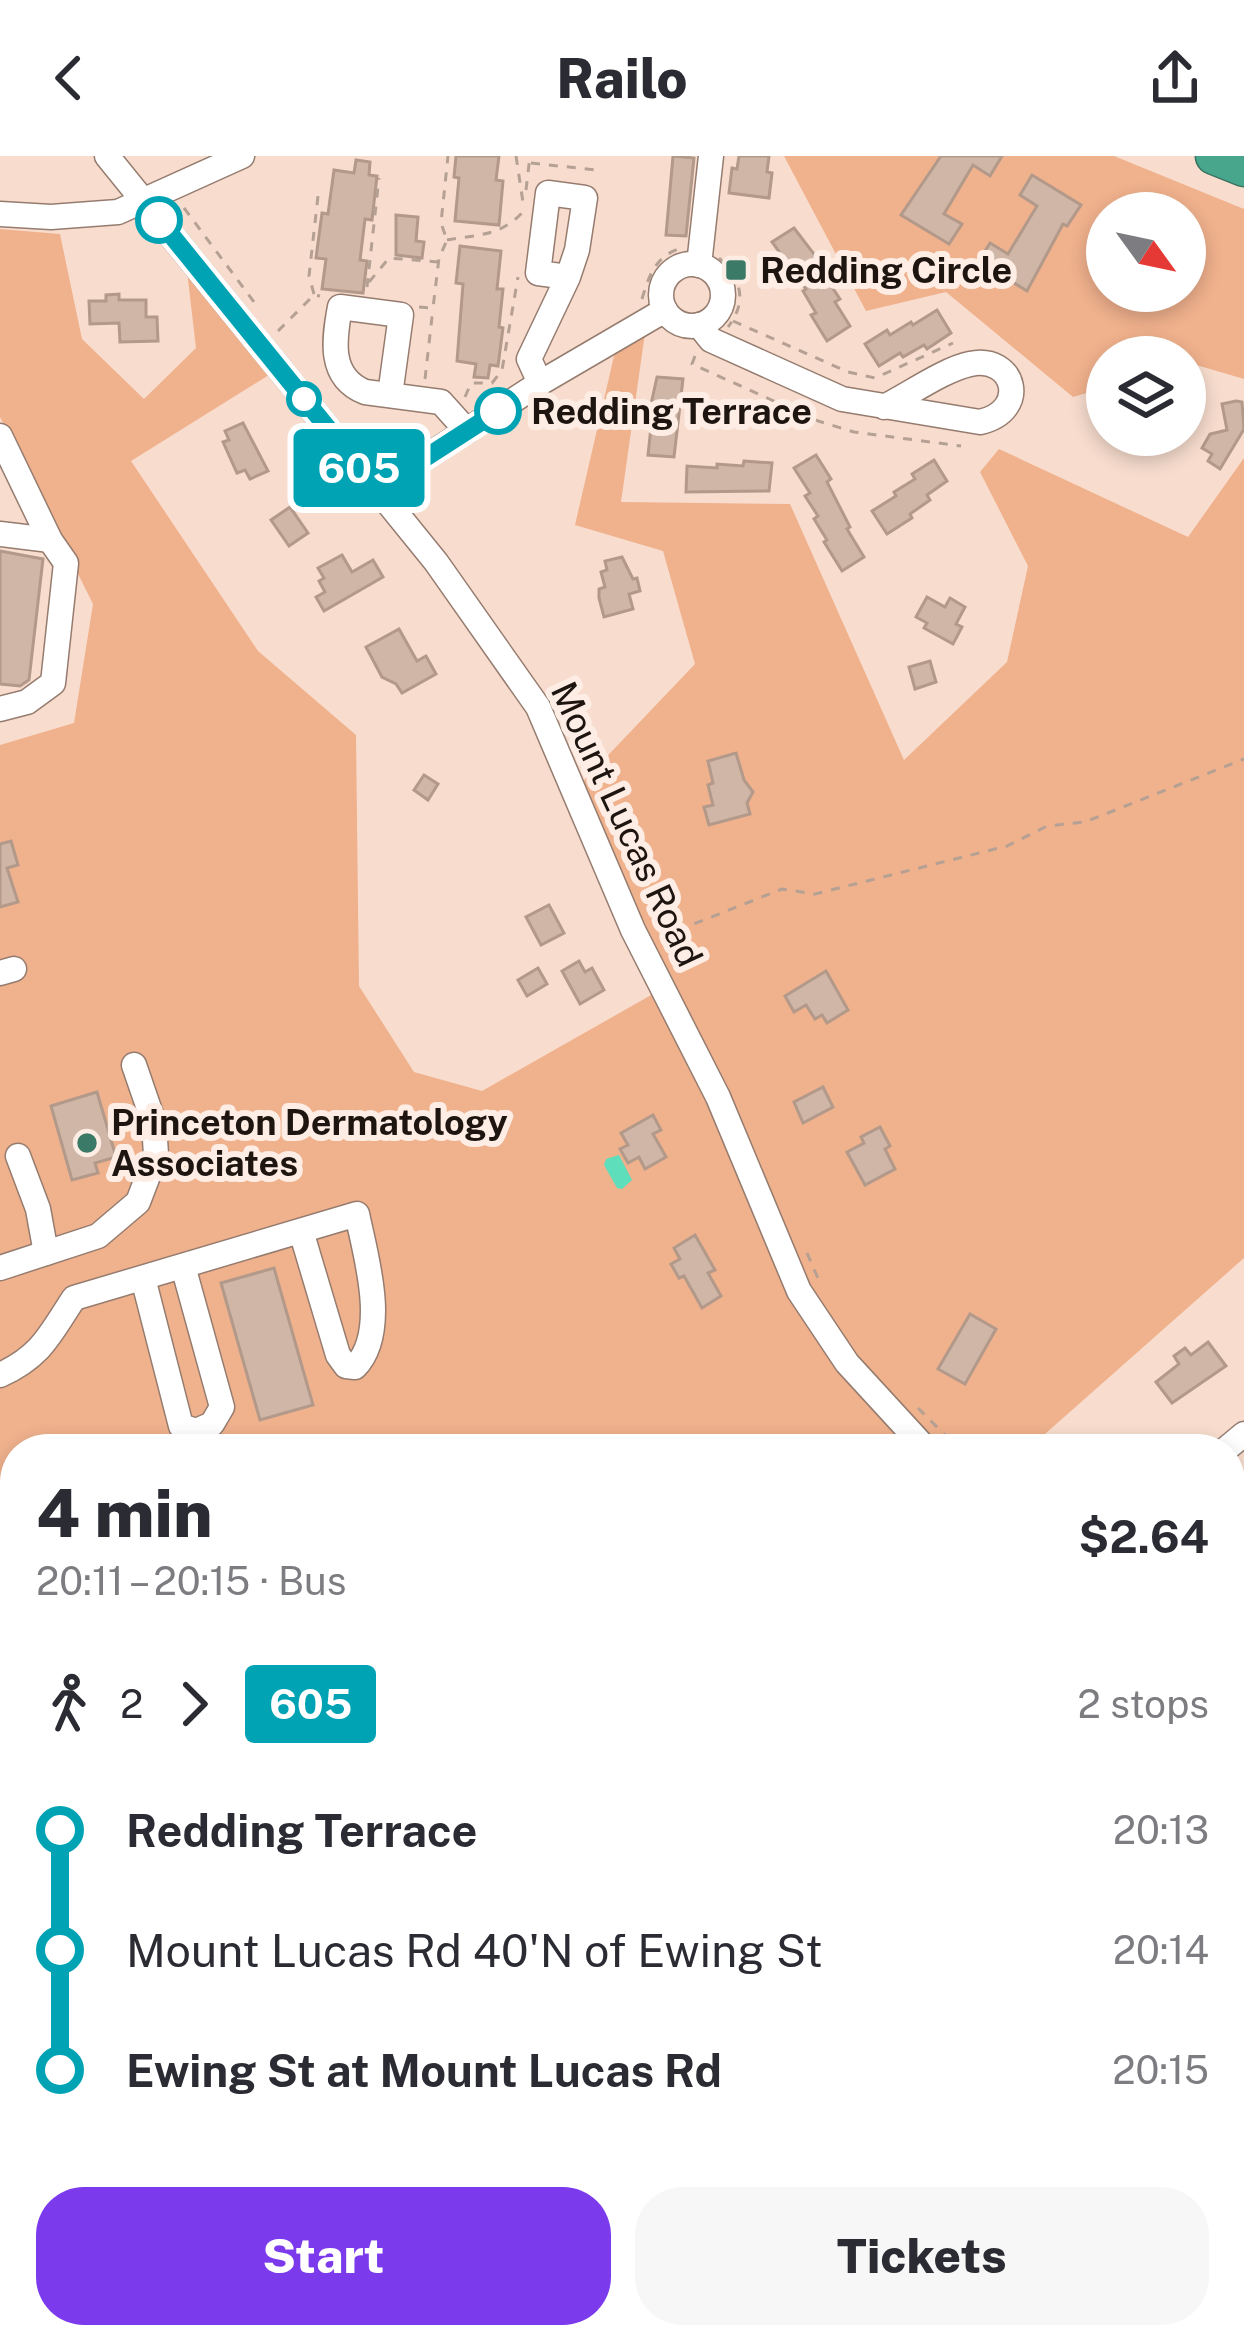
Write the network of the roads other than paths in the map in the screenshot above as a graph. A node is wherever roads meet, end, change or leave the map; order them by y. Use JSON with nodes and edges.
{"nodes":[{"id":1,"x":107,"y":156,"type":"edge"},
{"id":2,"x":242,"y":156,"type":"edge"},
{"id":3,"x":711,"y":156,"type":"edge"},
{"id":4,"x":1214,"y":156,"type":"edge"},
{"id":5,"x":1244,"y":168,"type":"edge"},
{"id":6,"x":145,"y":202,"type":"junction"},
{"id":7,"x":0,"y":214,"type":"edge"},
{"id":8,"x":700,"y":255,"type":"junction"},
{"id":9,"x":568,"y":277,"type":"dead end"},
{"id":10,"x":664,"y":310,"type":"junction"},
{"id":11,"x":711,"y":329,"type":"junction"},
{"id":12,"x":540,"y":383,"type":"junction"},
{"id":13,"x":390,"y":395,"type":"dead end"},
{"id":14,"x":884,"y":407,"type":"dead end"},
{"id":15,"x":467,"y":431,"type":"junction"},
{"id":16,"x":0,"y":436,"type":"edge"},
{"id":17,"x":377,"y":489,"type":"junction"},
{"id":18,"x":0,"y":534,"type":"edge"},
{"id":19,"x":50,"y":540,"type":"junction"},
{"id":20,"x":0,"y":709,"type":"edge"},
{"id":21,"x":134,"y":1066,"type":"dead end"},
{"id":22,"x":18,"y":1156,"type":"dead end"},
{"id":23,"x":301,"y":1231,"type":"junction"},
{"id":24,"x":46,"y":1253,"type":"junction"},
{"id":25,"x":183,"y":1266,"type":"junction"},
{"id":26,"x":0,"y":1268,"type":"edge"},
{"id":27,"x":143,"y":1278,"type":"junction"},
{"id":28,"x":0,"y":1375,"type":"edge"},
{"id":29,"x":912,"y":1434,"type":"edge"}],
"edges":[{"from":1,"to":6,"type":"street","name":"Mount Lucas Road"},
{"from":2,"to":6,"type":"street"},
{"from":3,"to":8,"type":"street"},
{"from":4,"to":5,"type":"highway"},
{"from":6,"to":7,"type":"street"},
{"from":6,"to":17,"type":"street","name":"Mount Lucas Road"},
{"from":8,"to":10,"type":"street"},
{"from":8,"to":11,"type":"street"},
{"from":9,"to":12,"type":"street"},
{"from":10,"to":11,"type":"street"},
{"from":10,"to":12,"type":"street"},
{"from":11,"to":14,"type":"street"},
{"from":12,"to":15,"type":"street"},
{"from":13,"to":15,"type":"street"},
{"from":15,"to":17,"type":"street"},
{"from":16,"to":19,"type":"street"},
{"from":17,"to":29,"type":"street","name":"Mount Lucas Road"},
{"from":18,"to":19,"type":"street"},
{"from":19,"to":20,"type":"street"},
{"from":21,"to":24,"type":"street"},
{"from":22,"to":24,"type":"street"},
{"from":23,"to":23,"type":"street"},
{"from":23,"to":25,"type":"street"},
{"from":24,"to":26,"type":"street"},
{"from":25,"to":27,"type":"street"},
{"from":25,"to":27,"type":"street"},
{"from":27,"to":28,"type":"street"}]}
